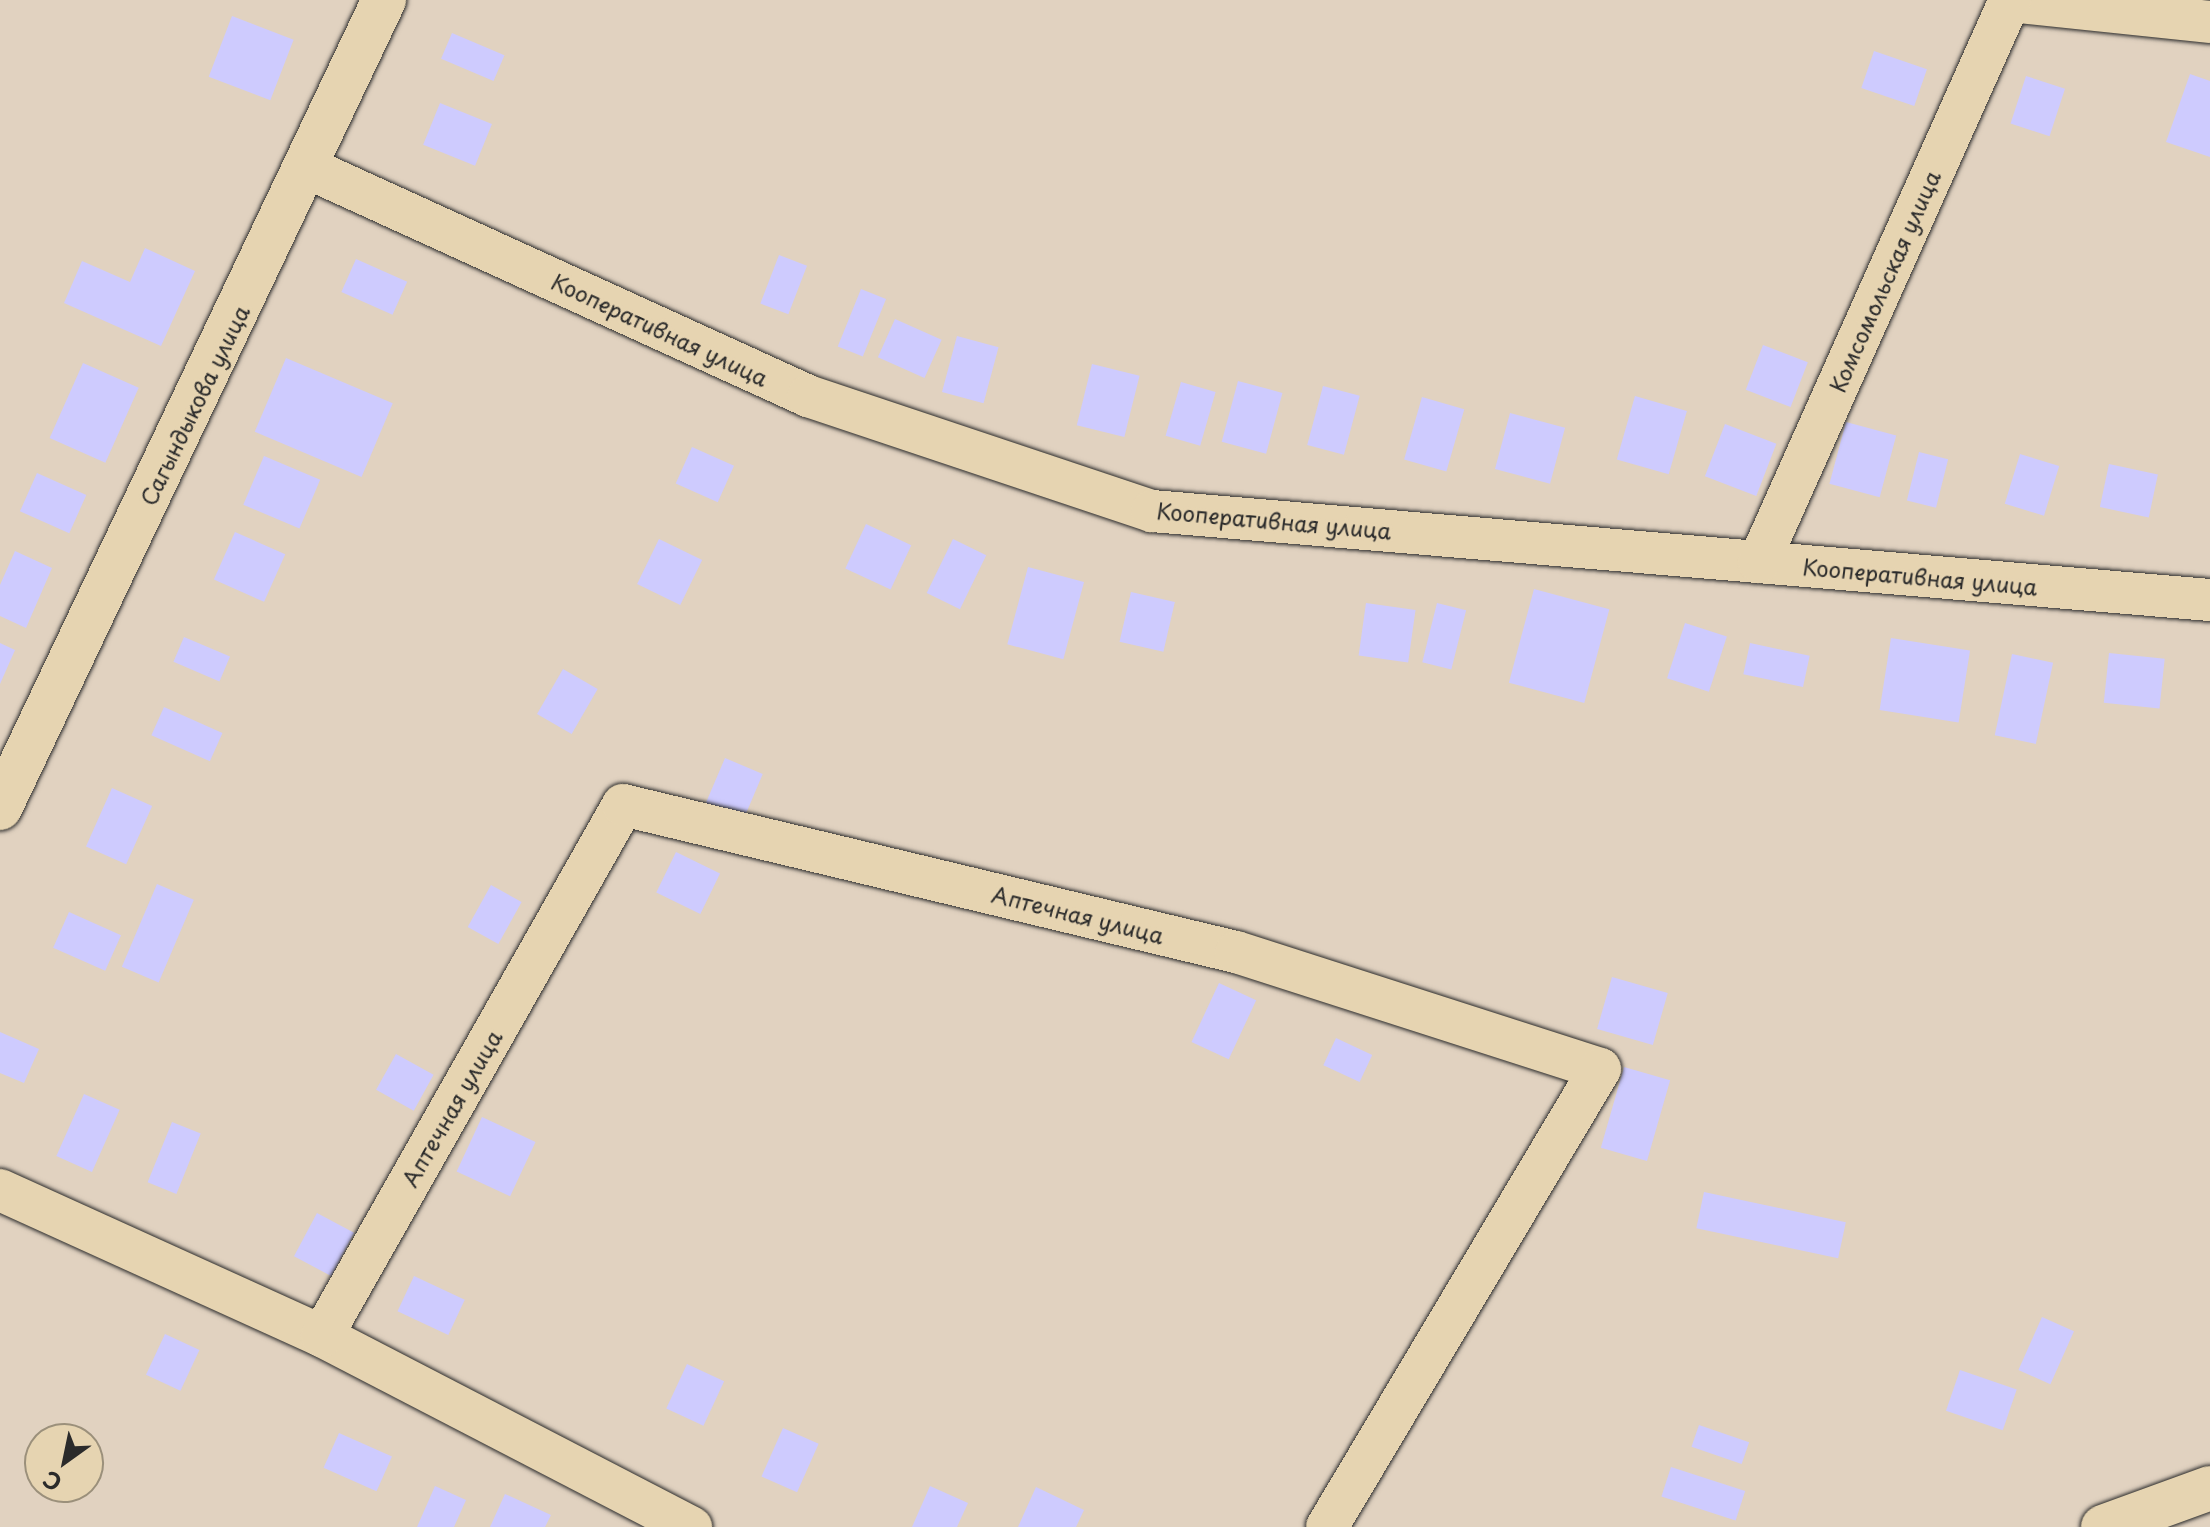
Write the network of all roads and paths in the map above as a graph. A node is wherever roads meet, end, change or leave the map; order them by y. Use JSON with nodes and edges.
{"nodes":[{"id":1,"x":384,"y":0,"type":"edge"},
{"id":2,"x":2010,"y":0,"type":"edge"},
{"id":3,"x":2210,"y":22,"type":"edge"},
{"id":4,"x":308,"y":168,"type":"junction"},
{"id":5,"x":1759,"y":562,"type":"junction"},
{"id":6,"x":2210,"y":600,"type":"edge"},
{"id":7,"x":0,"y":808,"type":"edge"},
{"id":8,"x":0,"y":1190,"type":"edge"},
{"id":9,"x":322,"y":1336,"type":"junction"},
{"id":10,"x":2210,"y":1488,"type":"edge"},
{"id":11,"x":691,"y":1527,"type":"edge"},
{"id":12,"x":1327,"y":1527,"type":"edge"},
{"id":13,"x":2103,"y":1527,"type":"edge"}],
"edges":[{"from":1,"to":4,"type":"street","name":"Сагындыкова улица"},
{"from":2,"to":3,"type":"street"},
{"from":2,"to":5,"type":"street","name":"Комсомольская улица"},
{"from":4,"to":5,"type":"street","name":"Кооперативная улица"},
{"from":4,"to":7,"type":"street","name":"Сагындыкова улица"},
{"from":5,"to":6,"type":"street","name":"Кооперативная улица"},
{"from":8,"to":9,"type":"street"},
{"from":9,"to":11,"type":"street"},
{"from":9,"to":12,"type":"street","name":"Аптечная улица"},
{"from":10,"to":13,"type":"street"}]}
